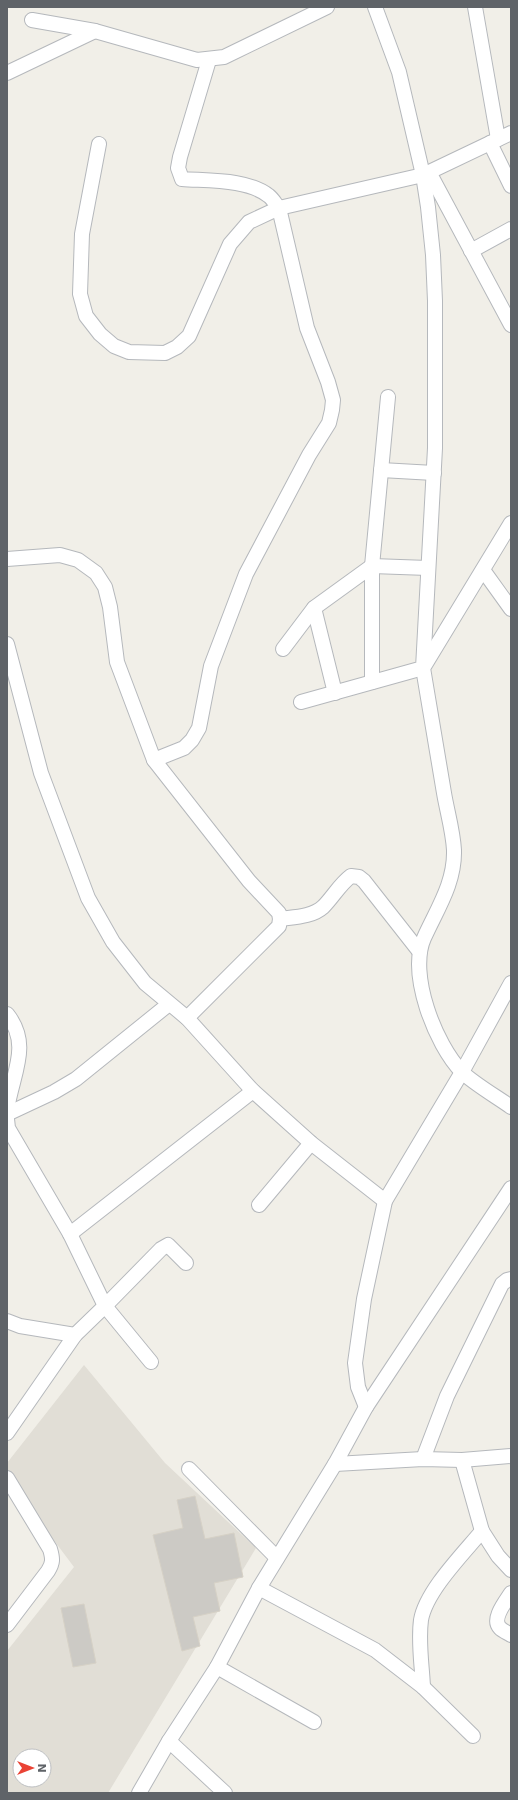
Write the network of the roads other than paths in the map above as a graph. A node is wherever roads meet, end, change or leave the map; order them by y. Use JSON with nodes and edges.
{"nodes":[{"id":1,"x":327,"y":7,"type":"edge"},
{"id":2,"x":374,"y":7,"type":"edge"},
{"id":3,"x":475,"y":7,"type":"edge"},
{"id":4,"x":32,"y":20,"type":"dead end"},
{"id":5,"x":95,"y":31,"type":"junction"},
{"id":6,"x":209,"y":60,"type":"junction"},
{"id":7,"x":7,"y":73,"type":"edge"},
{"id":8,"x":500,"y":138,"type":"edge"},
{"id":9,"x":99,"y":144,"type":"dead end"},
{"id":10,"x":426,"y":174,"type":"junction"},
{"id":11,"x":511,"y":186,"type":"edge"},
{"id":12,"x":279,"y":208,"type":"junction"},
{"id":13,"x":511,"y":229,"type":"edge"},
{"id":14,"x":471,"y":251,"type":"junction"},
{"id":15,"x":511,"y":324,"type":"edge"},
{"id":16,"x":388,"y":397,"type":"dead end"},
{"id":17,"x":381,"y":470,"type":"junction"},
{"id":18,"x":434,"y":473,"type":"junction"},
{"id":19,"x":511,"y":523,"type":"edge"},
{"id":20,"x":7,"y":559,"type":"edge"},
{"id":21,"x":372,"y":566,"type":"junction"},
{"id":22,"x":428,"y":568,"type":"junction"},
{"id":23,"x":484,"y":570,"type":"junction"},
{"id":24,"x":314,"y":608,"type":"junction"},
{"id":25,"x":511,"y":610,"type":"edge"},
{"id":26,"x":7,"y":644,"type":"edge"},
{"id":27,"x":283,"y":649,"type":"dead end"},
{"id":28,"x":422,"y":668,"type":"junction"},
{"id":29,"x":372,"y":682,"type":"junction"},
{"id":30,"x":335,"y":693,"type":"junction"},
{"id":31,"x":302,"y":702,"type":"dead end"},
{"id":32,"x":154,"y":760,"type":"junction"},
{"id":33,"x":280,"y":919,"type":"junction"},
{"id":34,"x":419,"y":951,"type":"junction"},
{"id":35,"x":511,"y":983,"type":"edge"},
{"id":36,"x":169,"y":1004,"type":"junction"},
{"id":37,"x":7,"y":1014,"type":"edge"},
{"id":38,"x":187,"y":1018,"type":"junction"},
{"id":39,"x":462,"y":1072,"type":"junction"},
{"id":40,"x":253,"y":1091,"type":"junction"},
{"id":41,"x":511,"y":1107,"type":"edge"},
{"id":42,"x":7,"y":1110,"type":"edge"},
{"id":43,"x":7,"y":1114,"type":"edge"},
{"id":44,"x":7,"y":1119,"type":"edge"},
{"id":45,"x":311,"y":1143,"type":"junction"},
{"id":46,"x":511,"y":1188,"type":"edge"},
{"id":47,"x":385,"y":1201,"type":"junction"},
{"id":48,"x":260,"y":1205,"type":"dead end"},
{"id":49,"x":70,"y":1234,"type":"junction"},
{"id":50,"x":186,"y":1263,"type":"dead end"},
{"id":51,"x":511,"y":1279,"type":"edge"},
{"id":52,"x":105,"y":1306,"type":"junction"},
{"id":53,"x":7,"y":1321,"type":"edge"},
{"id":54,"x":75,"y":1335,"type":"junction"},
{"id":55,"x":152,"y":1362,"type":"dead end"},
{"id":56,"x":366,"y":1407,"type":"junction"},
{"id":57,"x":7,"y":1433,"type":"edge"},
{"id":58,"x":511,"y":1456,"type":"edge"},
{"id":59,"x":422,"y":1459,"type":"junction"},
{"id":60,"x":462,"y":1460,"type":"junction"},
{"id":61,"x":335,"y":1464,"type":"junction"},
{"id":62,"x":188,"y":1469,"type":"dead end"},
{"id":63,"x":7,"y":1478,"type":"edge"},
{"id":64,"x":482,"y":1532,"type":"junction"},
{"id":65,"x":277,"y":1558,"type":"junction"},
{"id":66,"x":511,"y":1570,"type":"edge"},
{"id":67,"x":260,"y":1588,"type":"junction"},
{"id":68,"x":511,"y":1592,"type":"edge"},
{"id":69,"x":7,"y":1625,"type":"edge"},
{"id":70,"x":511,"y":1635,"type":"edge"},
{"id":71,"x":217,"y":1667,"type":"junction"},
{"id":72,"x":423,"y":1687,"type":"junction"},
{"id":73,"x":314,"y":1722,"type":"dead end"},
{"id":74,"x":473,"y":1736,"type":"dead end"},
{"id":75,"x":169,"y":1741,"type":"junction"},
{"id":76,"x":139,"y":1793,"type":"edge"},
{"id":77,"x":225,"y":1793,"type":"edge"}],
"edges":[{"from":1,"to":6,"type":"street"},
{"from":2,"to":10,"type":"street"},
{"from":3,"to":8,"type":"street"},
{"from":4,"to":5,"type":"street"},
{"from":5,"to":6,"type":"street"},
{"from":5,"to":7,"type":"street"},
{"from":6,"to":12,"type":"street"},
{"from":8,"to":10,"type":"street"},
{"from":8,"to":11,"type":"street"},
{"from":9,"to":12,"type":"street"},
{"from":10,"to":12,"type":"street"},
{"from":10,"to":14,"type":"street"},
{"from":10,"to":18,"type":"street"},
{"from":12,"to":32,"type":"street"},
{"from":13,"to":14,"type":"street"},
{"from":14,"to":15,"type":"street"},
{"from":16,"to":17,"type":"street"},
{"from":17,"to":18,"type":"street"},
{"from":17,"to":21,"type":"street"},
{"from":18,"to":22,"type":"street"},
{"from":19,"to":23,"type":"street"},
{"from":20,"to":32,"type":"street"},
{"from":21,"to":22,"type":"street"},
{"from":21,"to":24,"type":"street"},
{"from":21,"to":29,"type":"street"},
{"from":22,"to":28,"type":"street"},
{"from":23,"to":25,"type":"street"},
{"from":23,"to":28,"type":"street"},
{"from":24,"to":27,"type":"street"},
{"from":24,"to":30,"type":"street"},
{"from":26,"to":36,"type":"street"},
{"from":28,"to":29,"type":"street"},
{"from":28,"to":34,"type":"street"},
{"from":29,"to":30,"type":"street"},
{"from":30,"to":31,"type":"street"},
{"from":32,"to":33,"type":"street"},
{"from":33,"to":34,"type":"street"},
{"from":33,"to":38,"type":"street"},
{"from":34,"to":39,"type":"street"},
{"from":35,"to":39,"type":"street"},
{"from":36,"to":38,"type":"street"},
{"from":36,"to":43,"type":"street"},
{"from":37,"to":42,"type":"street"},
{"from":38,"to":40,"type":"street"},
{"from":39,"to":41,"type":"street"},
{"from":39,"to":47,"type":"street"},
{"from":40,"to":45,"type":"street"},
{"from":40,"to":49,"type":"street"},
{"from":44,"to":49,"type":"street"},
{"from":45,"to":47,"type":"street"},
{"from":45,"to":48,"type":"street"},
{"from":46,"to":56,"type":"street"},
{"from":47,"to":56,"type":"street"},
{"from":49,"to":52,"type":"street"},
{"from":50,"to":52,"type":"street"},
{"from":51,"to":59,"type":"street"},
{"from":52,"to":54,"type":"street"},
{"from":52,"to":55,"type":"street"},
{"from":53,"to":54,"type":"street"},
{"from":54,"to":57,"type":"street"},
{"from":56,"to":61,"type":"street"},
{"from":58,"to":60,"type":"street"},
{"from":59,"to":60,"type":"street"},
{"from":59,"to":61,"type":"street"},
{"from":60,"to":64,"type":"street"},
{"from":61,"to":65,"type":"street"},
{"from":62,"to":65,"type":"street"},
{"from":63,"to":69,"type":"street"},
{"from":64,"to":66,"type":"street"},
{"from":64,"to":72,"type":"street"},
{"from":65,"to":67,"type":"street"},
{"from":67,"to":71,"type":"street"},
{"from":67,"to":72,"type":"street"},
{"from":68,"to":70,"type":"street"},
{"from":71,"to":73,"type":"street"},
{"from":71,"to":75,"type":"street"},
{"from":72,"to":74,"type":"street"},
{"from":75,"to":76,"type":"street"},
{"from":75,"to":77,"type":"street"}]}
